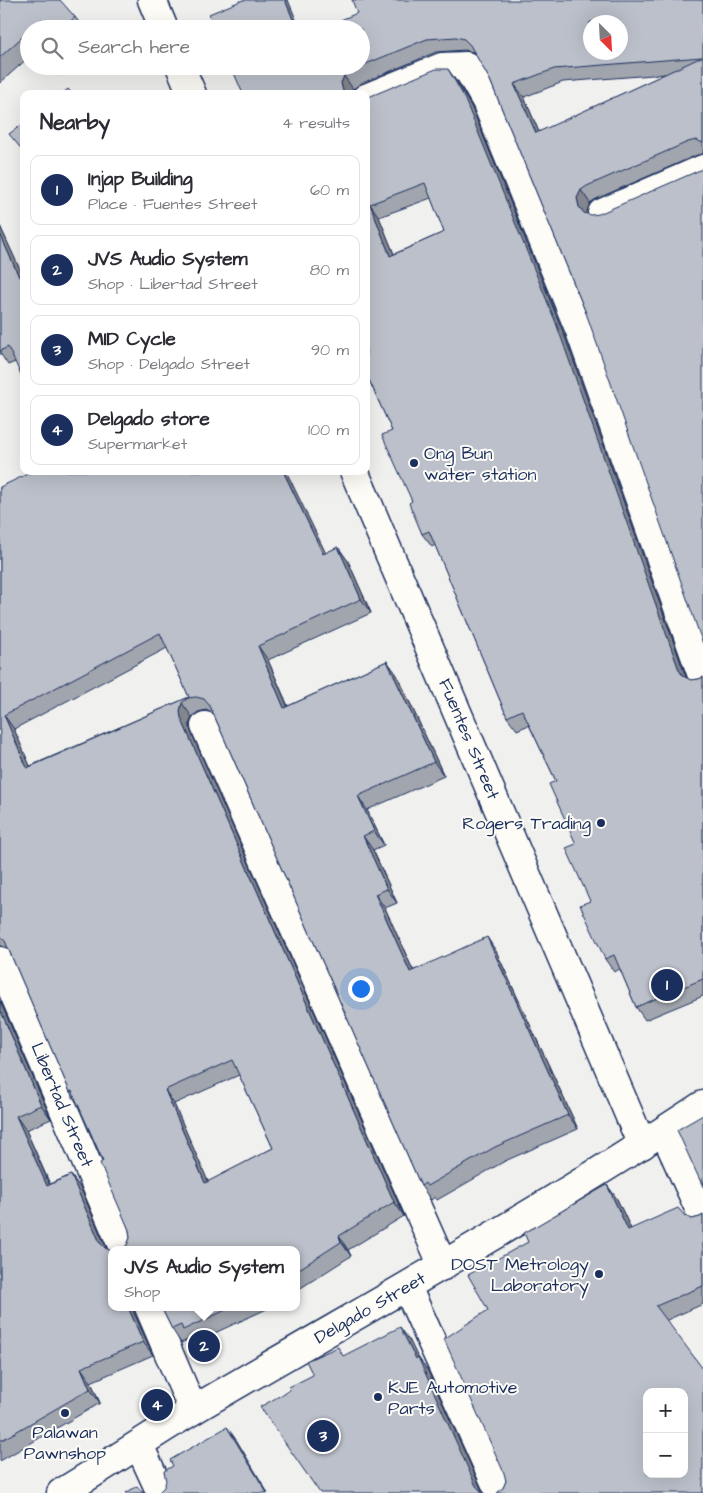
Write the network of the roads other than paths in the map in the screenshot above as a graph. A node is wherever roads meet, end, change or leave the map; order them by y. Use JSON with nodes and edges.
{"nodes":[{"id":1,"x":152,"y":0,"type":"edge"},
{"id":2,"x":160,"y":20,"type":"edge"},
{"id":3,"x":184,"y":75,"type":"edge"},
{"id":4,"x":190,"y":90,"type":"edge"},
{"id":5,"x":370,"y":96,"type":"edge"},
{"id":6,"x":703,"y":169,"type":"edge"},
{"id":7,"x":602,"y":212,"type":"edge"},
{"id":8,"x":356,"y":475,"type":"edge"},
{"id":9,"x":703,"y":678,"type":"edge"},
{"id":10,"x":205,"y":726,"type":"dead end"},
{"id":11,"x":0,"y":961,"type":"edge"},
{"id":12,"x":703,"y":1105,"type":"edge"},
{"id":13,"x":653,"y":1138,"type":"junction"},
{"id":14,"x":703,"y":1217,"type":"edge"},
{"id":15,"x":122,"y":1246,"type":"edge"},
{"id":16,"x":443,"y":1266,"type":"junction"},
{"id":17,"x":407,"y":1287,"type":"junction"},
{"id":18,"x":151,"y":1311,"type":"edge"},
{"id":19,"x":193,"y":1410,"type":"junction"},
{"id":20,"x":139,"y":1446,"type":"junction"},
{"id":21,"x":61,"y":1493,"type":"edge"},
{"id":22,"x":161,"y":1493,"type":"edge"},
{"id":23,"x":500,"y":1493,"type":"edge"}],
"edges":[{"from":1,"to":2,"type":"street"},
{"from":3,"to":4,"type":"street"},
{"from":5,"to":9,"type":"street"},
{"from":6,"to":7,"type":"street"},
{"from":8,"to":13,"type":"street","name":"Fuentes Street"},
{"from":10,"to":16,"type":"street"},
{"from":11,"to":15,"type":"street","name":"Libertad Street"},
{"from":12,"to":13,"type":"street","name":"Delgado Street"},
{"from":13,"to":14,"type":"street","name":"Fuentes Street"},
{"from":13,"to":16,"type":"street","name":"Delgado Street"},
{"from":16,"to":17,"type":"street","name":"Delgado Street"},
{"from":17,"to":19,"type":"street","name":"Delgado Street"},
{"from":17,"to":23,"type":"street"},
{"from":18,"to":19,"type":"street"},
{"from":19,"to":20,"type":"street","name":"Delgado Street"},
{"from":20,"to":21,"type":"street","name":"Delgado Street"},
{"from":20,"to":22,"type":"street"}]}
